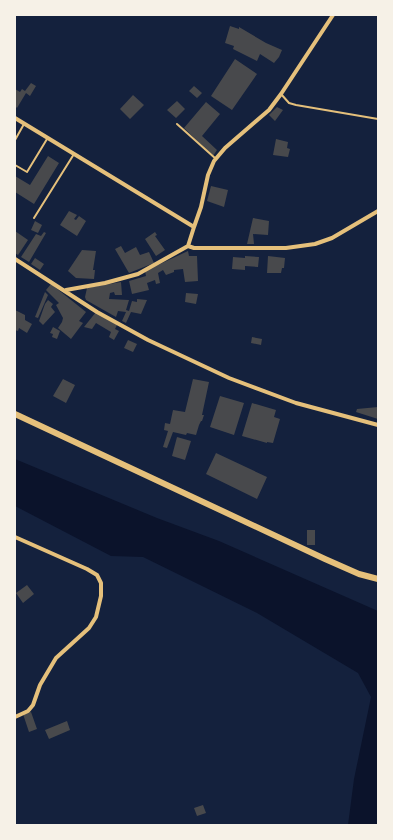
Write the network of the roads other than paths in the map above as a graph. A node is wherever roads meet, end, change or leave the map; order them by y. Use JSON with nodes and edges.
{"nodes":[{"id":1,"x":333,"y":15,"type":"edge"},
{"id":2,"x":281,"y":94,"type":"junction"},
{"id":3,"x":15,"y":118,"type":"edge"},
{"id":4,"x":378,"y":118,"type":"edge"},
{"id":5,"x":24,"y":124,"type":"junction"},
{"id":6,"x":177,"y":124,"type":"dead end"},
{"id":7,"x":47,"y":138,"type":"junction"},
{"id":8,"x":15,"y":140,"type":"edge"},
{"id":9,"x":74,"y":154,"type":"junction"},
{"id":10,"x":216,"y":159,"type":"junction"},
{"id":11,"x":15,"y":165,"type":"edge"},
{"id":12,"x":378,"y":211,"type":"edge"},
{"id":13,"x":34,"y":218,"type":"dead end"},
{"id":14,"x":194,"y":227,"type":"junction"},
{"id":15,"x":188,"y":246,"type":"junction"},
{"id":16,"x":15,"y":259,"type":"edge"},
{"id":17,"x":64,"y":290,"type":"junction"},
{"id":18,"x":15,"y":414,"type":"edge"},
{"id":19,"x":378,"y":425,"type":"edge"},
{"id":20,"x":15,"y":537,"type":"edge"},
{"id":21,"x":378,"y":578,"type":"edge"},
{"id":22,"x":15,"y":717,"type":"edge"}],
"edges":[{"from":1,"to":2,"type":"street"},
{"from":2,"to":4,"type":"lane"},
{"from":2,"to":10,"type":"street"},
{"from":3,"to":5,"type":"street"},
{"from":5,"to":7,"type":"street"},
{"from":5,"to":8,"type":"lane"},
{"from":6,"to":10,"type":"lane"},
{"from":7,"to":9,"type":"street"},
{"from":7,"to":11,"type":"lane"},
{"from":9,"to":13,"type":"lane"},
{"from":9,"to":14,"type":"street"},
{"from":10,"to":14,"type":"street"},
{"from":12,"to":15,"type":"street"},
{"from":14,"to":15,"type":"street"},
{"from":15,"to":17,"type":"street"},
{"from":16,"to":17,"type":"street"},
{"from":17,"to":19,"type":"street"},
{"from":18,"to":21,"type":"main road"},
{"from":20,"to":22,"type":"street"}]}
